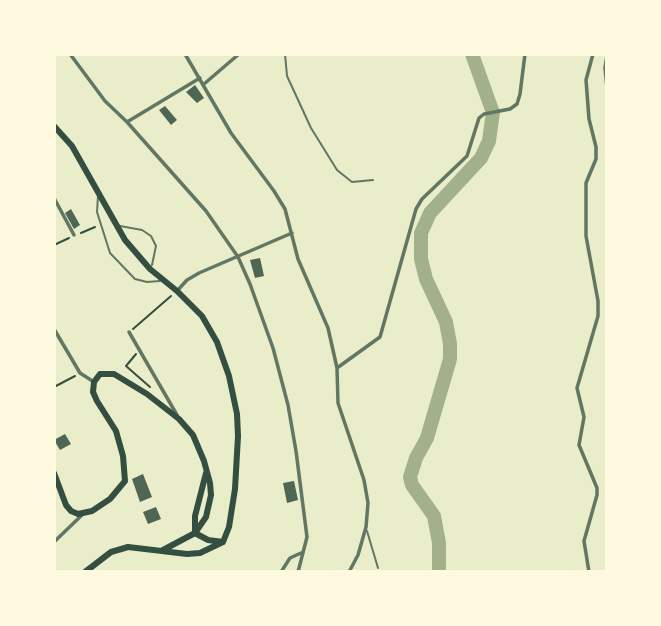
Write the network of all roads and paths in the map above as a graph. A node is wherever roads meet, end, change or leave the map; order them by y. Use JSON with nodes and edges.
{"nodes":[{"id":1,"x":70,"y":54,"type":"edge"},
{"id":2,"x":185,"y":54,"type":"edge"},
{"id":3,"x":239,"y":54,"type":"edge"},
{"id":4,"x":285,"y":54,"type":"edge"},
{"id":5,"x":524,"y":54,"type":"edge"},
{"id":6,"x":593,"y":54,"type":"edge"},
{"id":7,"x":607,"y":55,"type":"edge"},
{"id":8,"x":200,"y":78,"type":"junction"},
{"id":9,"x":204,"y":84,"type":"junction"},
{"id":10,"x":607,"y":88,"type":"edge"},
{"id":11,"x":127,"y":122,"type":"junction"},
{"id":12,"x":54,"y":126,"type":"edge"},
{"id":13,"x":373,"y":180,"type":"dead end"},
{"id":14,"x":98,"y":194,"type":"junction"},
{"id":15,"x":54,"y":198,"type":"edge"},
{"id":16,"x":115,"y":226,"type":"junction"},
{"id":17,"x":292,"y":233,"type":"junction"},
{"id":18,"x":74,"y":235,"type":"dead end"},
{"id":19,"x":237,"y":257,"type":"junction"},
{"id":20,"x":150,"y":269,"type":"junction"},
{"id":21,"x":164,"y":281,"type":"junction"},
{"id":22,"x":177,"y":291,"type":"junction"},
{"id":23,"x":54,"y":329,"type":"edge"},
{"id":24,"x":129,"y":332,"type":"joint"},
{"id":25,"x":139,"y":351,"type":"junction"},
{"id":26,"x":126,"y":366,"type":"dead end"},
{"id":27,"x":337,"y":368,"type":"junction"},
{"id":28,"x":80,"y":373,"type":"junction"},
{"id":29,"x":94,"y":382,"type":"junction"},
{"id":30,"x":54,"y":387,"type":"edge"},
{"id":31,"x":180,"y":419,"type":"junction"},
{"id":32,"x":206,"y":470,"type":"junction"},
{"id":33,"x":54,"y":472,"type":"edge"},
{"id":34,"x":85,"y":513,"type":"junction"},
{"id":35,"x":366,"y":527,"type":"junction"},
{"id":36,"x":195,"y":533,"type":"junction"},
{"id":37,"x":54,"y":541,"type":"edge"},
{"id":38,"x":222,"y":542,"type":"junction"},
{"id":39,"x":162,"y":551,"type":"junction"},
{"id":40,"x":301,"y":553,"type":"junction"},
{"id":41,"x":377,"y":568,"type":"dead end"},
{"id":42,"x":85,"y":572,"type":"edge"},
{"id":43,"x":281,"y":572,"type":"edge"},
{"id":44,"x":298,"y":572,"type":"edge"},
{"id":45,"x":349,"y":572,"type":"edge"},
{"id":46,"x":589,"y":572,"type":"edge"}],
"edges":[{"from":1,"to":11,"type":"street"},
{"from":2,"to":8,"type":"street"},
{"from":3,"to":9,"type":"street"},
{"from":4,"to":13,"type":"lane"},
{"from":5,"to":27,"type":"street"},
{"from":6,"to":46,"type":"street"},
{"from":7,"to":10,"type":"street"},
{"from":8,"to":9,"type":"street"},
{"from":8,"to":11,"type":"street"},
{"from":9,"to":17,"type":"street"},
{"from":11,"to":19,"type":"street"},
{"from":12,"to":14,"type":"highway"},
{"from":14,"to":16,"type":"highway"},
{"from":14,"to":21,"type":"lane"},
{"from":15,"to":18,"type":"street"},
{"from":16,"to":20,"type":"highway"},
{"from":16,"to":20,"type":"lane"},
{"from":17,"to":19,"type":"street"},
{"from":17,"to":27,"type":"street"},
{"from":19,"to":22,"type":"street"},
{"from":19,"to":40,"type":"street"},
{"from":20,"to":21,"type":"highway"},
{"from":21,"to":22,"type":"highway"},
{"from":22,"to":24,"type":"path"},
{"from":22,"to":38,"type":"highway"},
{"from":23,"to":28,"type":"street"},
{"from":24,"to":25,"type":"street"},
{"from":25,"to":26,"type":"path"},
{"from":25,"to":31,"type":"street"},
{"from":27,"to":35,"type":"street"},
{"from":28,"to":29,"type":"street"},
{"from":28,"to":30,"type":"path"},
{"from":29,"to":31,"type":"highway"},
{"from":29,"to":34,"type":"highway"},
{"from":31,"to":32,"type":"highway"},
{"from":32,"to":36,"type":"highway"},
{"from":32,"to":36,"type":"highway"},
{"from":33,"to":34,"type":"highway"},
{"from":34,"to":37,"type":"street"},
{"from":35,"to":41,"type":"lane"},
{"from":35,"to":45,"type":"street"},
{"from":36,"to":38,"type":"highway"},
{"from":36,"to":39,"type":"highway"},
{"from":38,"to":39,"type":"highway"},
{"from":39,"to":42,"type":"highway"},
{"from":40,"to":43,"type":"street"},
{"from":40,"to":44,"type":"street"}]}
